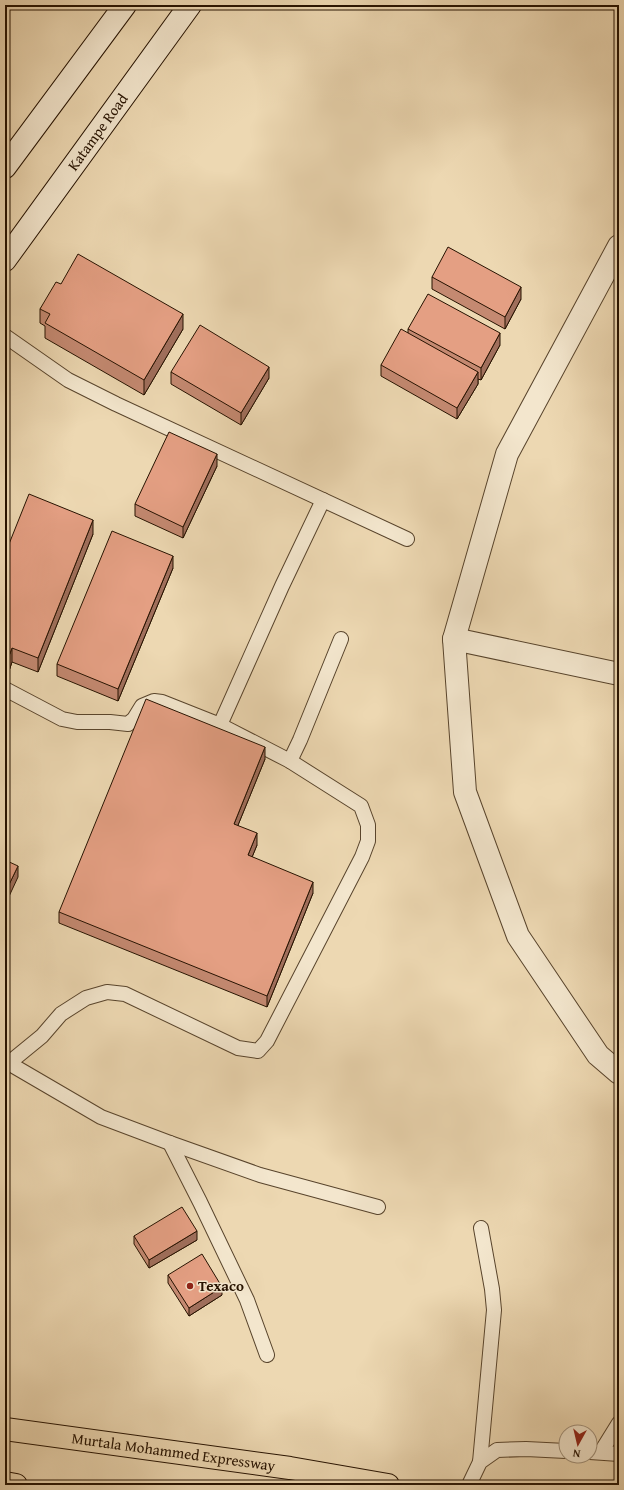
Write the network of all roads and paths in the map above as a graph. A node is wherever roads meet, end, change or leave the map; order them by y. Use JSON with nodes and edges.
{"nodes":[{"id":1,"x":125,"y":5,"type":"edge"},
{"id":2,"x":190,"y":5,"type":"edge"},
{"id":3,"x":5,"y":167,"type":"edge"},
{"id":4,"x":619,"y":246,"type":"edge"},
{"id":5,"x":5,"y":260,"type":"edge"},
{"id":6,"x":611,"y":277,"type":"edge"},
{"id":7,"x":5,"y":336,"type":"edge"},
{"id":8,"x":323,"y":500,"type":"junction"},
{"id":9,"x":407,"y":539,"type":"dead end"},
{"id":10,"x":341,"y":639,"type":"dead end"},
{"id":11,"x":454,"y":639,"type":"junction"},
{"id":12,"x":619,"y":674,"type":"edge"},
{"id":13,"x":5,"y":689,"type":"edge"},
{"id":14,"x":220,"y":725,"type":"junction"},
{"id":15,"x":290,"y":761,"type":"junction"},
{"id":16,"x":7,"y":1062,"type":"edge"},
{"id":17,"x":619,"y":1073,"type":"edge"},
{"id":18,"x":170,"y":1143,"type":"junction"},
{"id":19,"x":378,"y":1207,"type":"dead end"},
{"id":20,"x":480,"y":1228,"type":"dead end"},
{"id":21,"x":267,"y":1355,"type":"dead end"},
{"id":22,"x":619,"y":1423,"type":"edge"},
{"id":23,"x":5,"y":1429,"type":"edge"},
{"id":24,"x":598,"y":1449,"type":"edge"},
{"id":25,"x":558,"y":1451,"type":"edge"},
{"id":26,"x":598,"y":1452,"type":"edge"},
{"id":27,"x":619,"y":1454,"type":"edge"},
{"id":28,"x":480,"y":1462,"type":"junction"},
{"id":29,"x":5,"y":1484,"type":"edge"},
{"id":30,"x":16,"y":1485,"type":"edge"},
{"id":31,"x":388,"y":1485,"type":"edge"},
{"id":32,"x":469,"y":1485,"type":"edge"}],
"edges":[{"from":1,"to":3,"type":"street"},
{"from":2,"to":5,"type":"street","name":"Katampe Road"},
{"from":4,"to":6,"type":"street"},
{"from":6,"to":11,"type":"street"},
{"from":7,"to":8,"type":"lane"},
{"from":8,"to":9,"type":"lane"},
{"from":8,"to":14,"type":"lane"},
{"from":10,"to":15,"type":"lane"},
{"from":11,"to":12,"type":"street"},
{"from":11,"to":17,"type":"street"},
{"from":13,"to":14,"type":"lane"},
{"from":14,"to":15,"type":"lane"},
{"from":15,"to":16,"type":"lane"},
{"from":16,"to":18,"type":"lane"},
{"from":18,"to":19,"type":"lane"},
{"from":18,"to":21,"type":"lane"},
{"from":20,"to":28,"type":"lane"},
{"from":22,"to":24,"type":"lane"},
{"from":23,"to":31,"type":"highway","name":"Murtala Mohammed Expressway"},
{"from":25,"to":28,"type":"lane"},
{"from":26,"to":27,"type":"lane"},
{"from":28,"to":32,"type":"lane"},
{"from":29,"to":30,"type":"highway"}]}
